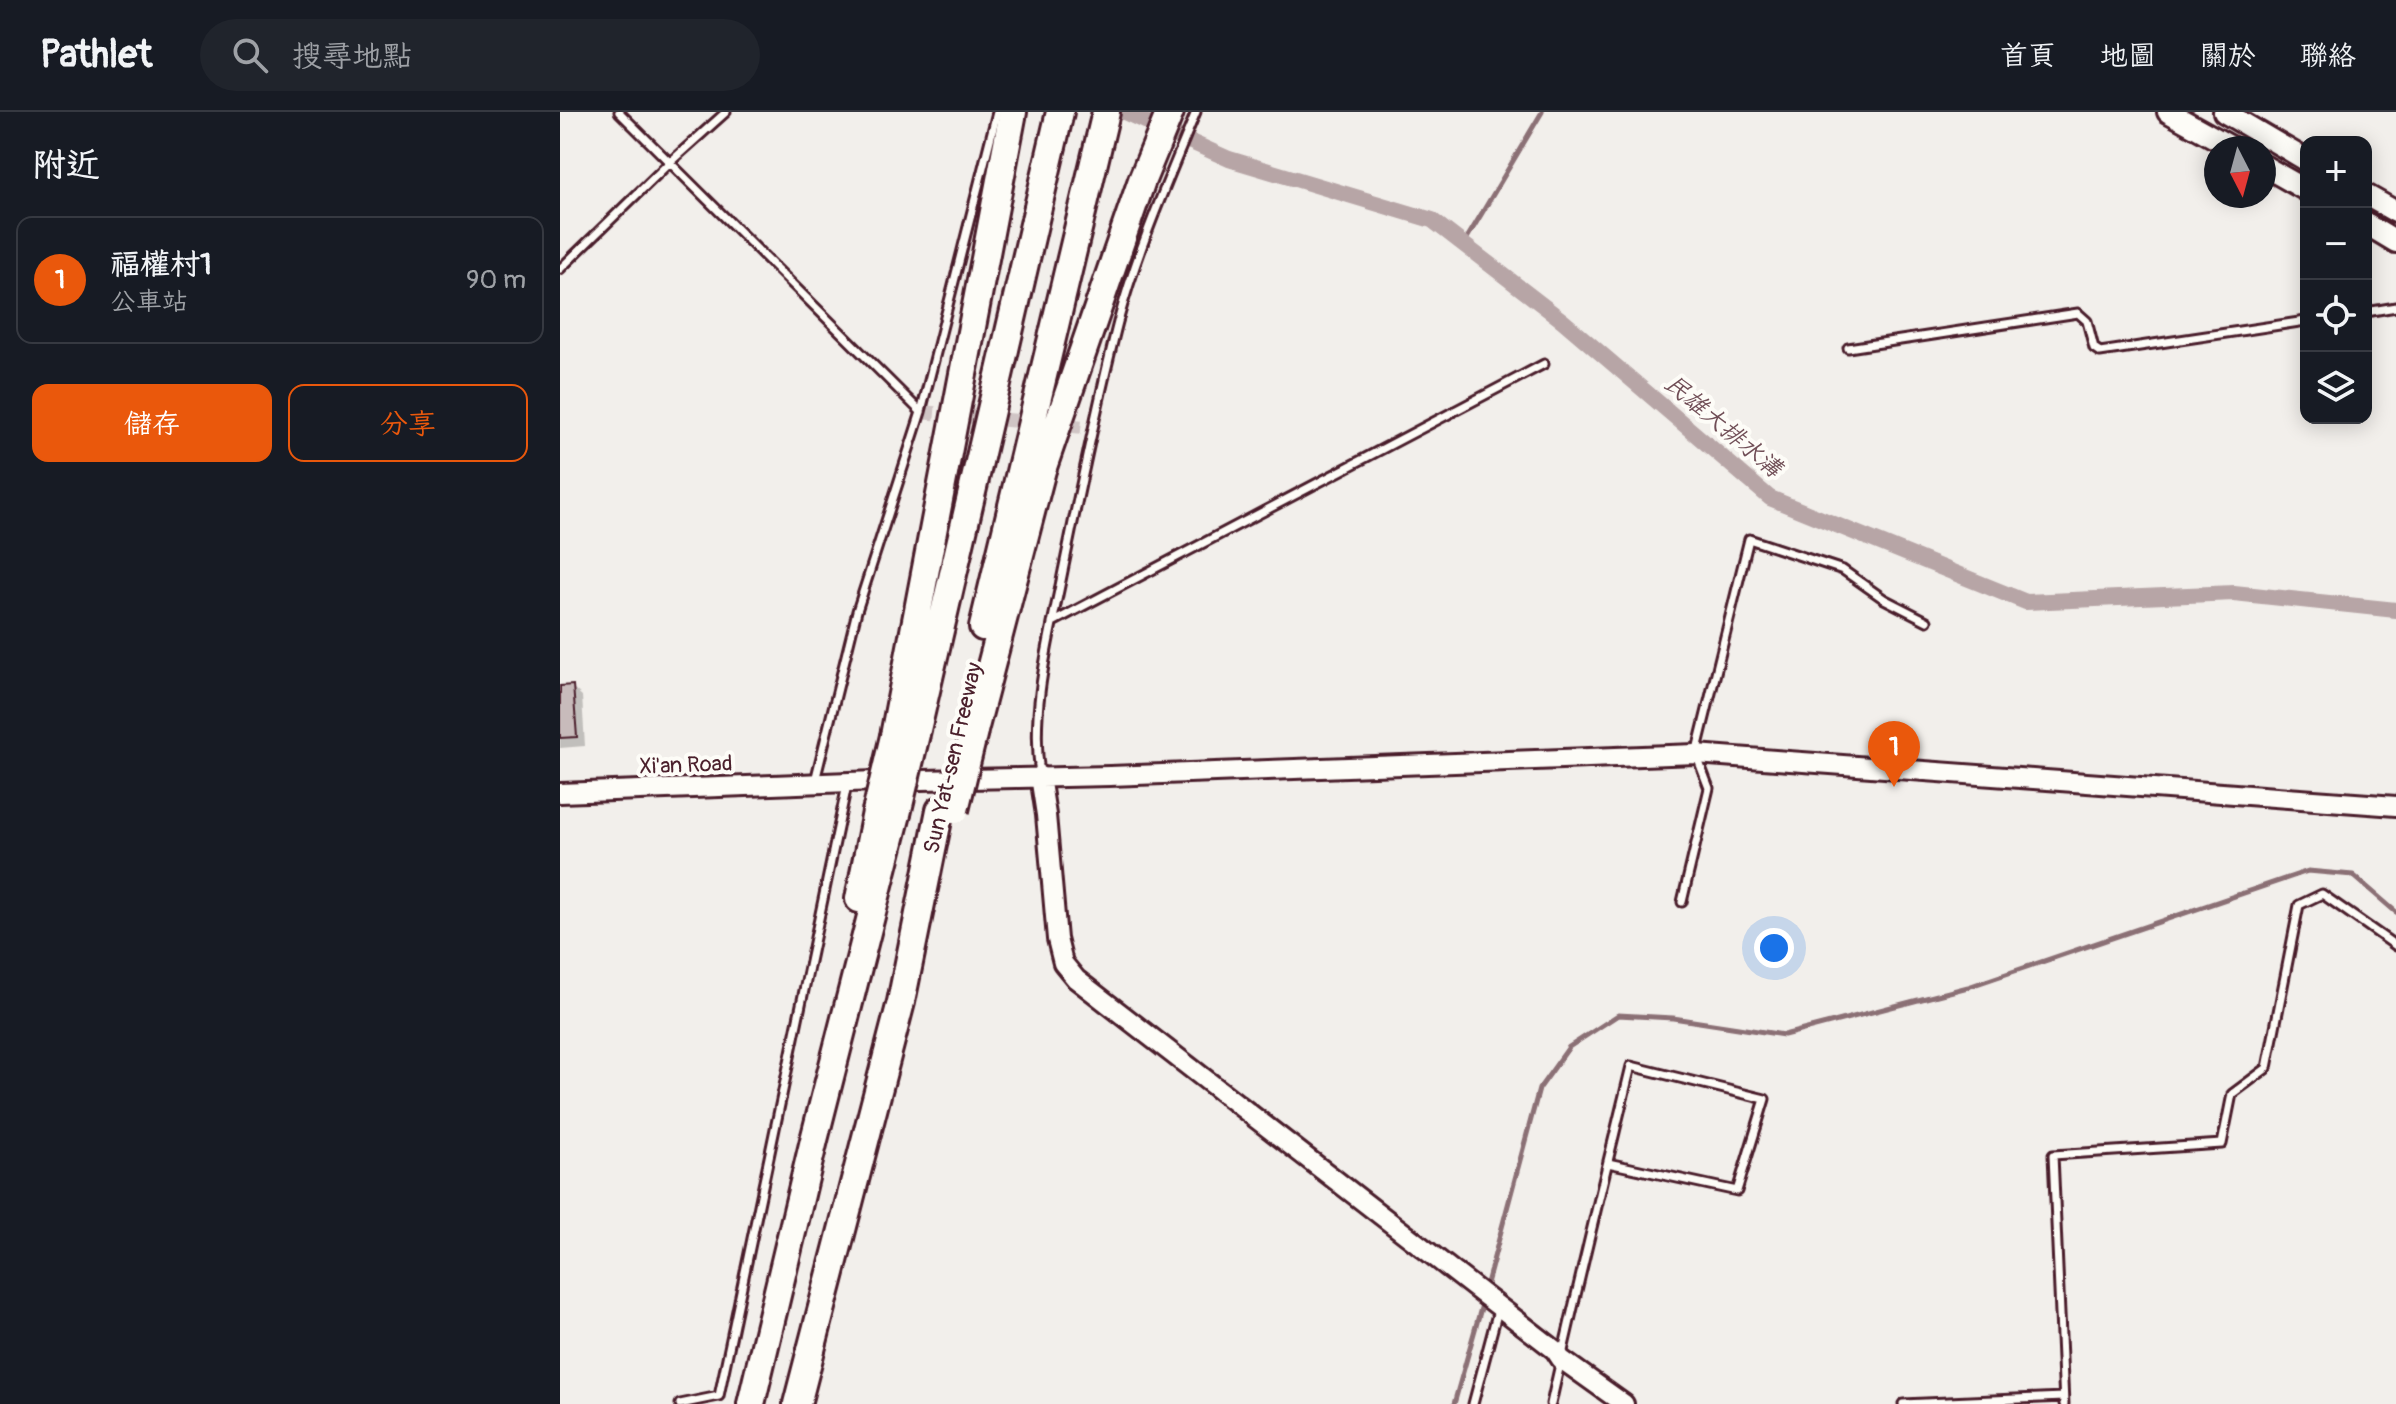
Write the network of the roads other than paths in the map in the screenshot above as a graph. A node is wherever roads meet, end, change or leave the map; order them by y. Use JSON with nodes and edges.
{"nodes":[{"id":1,"x":619,"y":112,"type":"edge"},
{"id":2,"x":726,"y":112,"type":"edge"},
{"id":3,"x":997,"y":112,"type":"edge"},
{"id":4,"x":1013,"y":112,"type":"edge"},
{"id":5,"x":1106,"y":112,"type":"edge"},
{"id":6,"x":1170,"y":112,"type":"edge"},
{"id":7,"x":1196,"y":112,"type":"edge"},
{"id":8,"x":2168,"y":112,"type":"edge"},
{"id":9,"x":2224,"y":112,"type":"edge"},
{"id":10,"x":1059,"y":116,"type":"edge"},
{"id":11,"x":2211,"y":136,"type":"edge"},
{"id":12,"x":2300,"y":156,"type":"edge"},
{"id":13,"x":668,"y":164,"type":"junction"},
{"id":14,"x":2276,"y":173,"type":"edge"},
{"id":15,"x":1154,"y":182,"type":"junction"},
{"id":16,"x":2300,"y":187,"type":"edge"},
{"id":17,"x":2372,"y":198,"type":"edge"},
{"id":18,"x":2396,"y":212,"type":"edge"},
{"id":19,"x":2372,"y":228,"type":"edge"},
{"id":20,"x":2396,"y":242,"type":"edge"},
{"id":21,"x":560,"y":269,"type":"edge"},
{"id":22,"x":2396,"y":307,"type":"edge"},
{"id":23,"x":2372,"y":311,"type":"edge"},
{"id":24,"x":2300,"y":322,"type":"edge"},
{"id":25,"x":1848,"y":348,"type":"dead end"},
{"id":26,"x":1544,"y":364,"type":"dead end"},
{"id":27,"x":921,"y":412,"type":"junction"},
{"id":28,"x":1927,"y":621,"type":"dead end"},
{"id":29,"x":1053,"y":622,"type":"junction"},
{"id":30,"x":966,"y":731,"type":"junction"},
{"id":31,"x":905,"y":735,"type":"junction"},
{"id":32,"x":1696,"y":754,"type":"junction"},
{"id":33,"x":1040,"y":776,"type":"junction"},
{"id":34,"x":848,"y":782,"type":"junction"},
{"id":35,"x":814,"y":785,"type":"junction"},
{"id":36,"x":560,"y":793,"type":"edge"},
{"id":37,"x":2396,"y":806,"type":"edge"},
{"id":38,"x":1682,"y":902,"type":"dead end"},
{"id":39,"x":2396,"y":946,"type":"edge"},
{"id":40,"x":1608,"y":1163,"type":"junction"},
{"id":41,"x":1489,"y":1300,"type":"junction"},
{"id":42,"x":1561,"y":1359,"type":"junction"},
{"id":43,"x":2064,"y":1400,"type":"edge"},
{"id":44,"x":680,"y":1404,"type":"edge"},
{"id":45,"x":751,"y":1404,"type":"edge"},
{"id":46,"x":797,"y":1404,"type":"edge"},
{"id":47,"x":1473,"y":1404,"type":"edge"},
{"id":48,"x":1551,"y":1404,"type":"edge"},
{"id":49,"x":1624,"y":1404,"type":"edge"},
{"id":50,"x":1903,"y":1404,"type":"edge"}],
"edges":[{"from":1,"to":13,"type":"lane"},
{"from":2,"to":13,"type":"lane"},
{"from":3,"to":27,"type":"lane"},
{"from":4,"to":31,"type":"highway"},
{"from":5,"to":30,"type":"highway","name":"Sun Yat-sen Freeway"},
{"from":6,"to":15,"type":"highway"},
{"from":7,"to":15,"type":"lane"},
{"from":8,"to":11,"type":"main road"},
{"from":9,"to":12,"type":"main road"},
{"from":10,"to":31,"type":"highway","name":"Sun Yat-sen Freeway"},
{"from":13,"to":21,"type":"lane"},
{"from":13,"to":27,"type":"lane"},
{"from":14,"to":16,"type":"main road"},
{"from":15,"to":29,"type":"lane"},
{"from":15,"to":30,"type":"highway"},
{"from":17,"to":18,"type":"main road"},
{"from":19,"to":20,"type":"main road"},
{"from":22,"to":23,"type":"lane"},
{"from":24,"to":25,"type":"lane"},
{"from":26,"to":29,"type":"lane"},
{"from":27,"to":35,"type":"lane"},
{"from":28,"to":32,"type":"lane"},
{"from":29,"to":33,"type":"lane"},
{"from":30,"to":46,"type":"highway","name":"Sun Yat-sen Freeway"},
{"from":31,"to":45,"type":"highway","bridge":true},
{"from":32,"to":33,"type":"street","name":"Xi'an Road"},
{"from":32,"to":37,"type":"street","name":"Xi'an Road"},
{"from":32,"to":38,"type":"lane"},
{"from":33,"to":34,"type":"street","name":"Xi'an Road"},
{"from":33,"to":41,"type":"street"},
{"from":34,"to":35,"type":"street","name":"Xi'an Road"},
{"from":34,"to":44,"type":"lane"},
{"from":35,"to":36,"type":"street","name":"Xi'an Road"},
{"from":39,"to":43,"type":"lane"},
{"from":40,"to":40,"type":"lane"},
{"from":40,"to":42,"type":"lane"},
{"from":41,"to":42,"type":"street"},
{"from":41,"to":47,"type":"lane"},
{"from":42,"to":48,"type":"lane"},
{"from":42,"to":49,"type":"street"},
{"from":43,"to":50,"type":"lane"}]}
